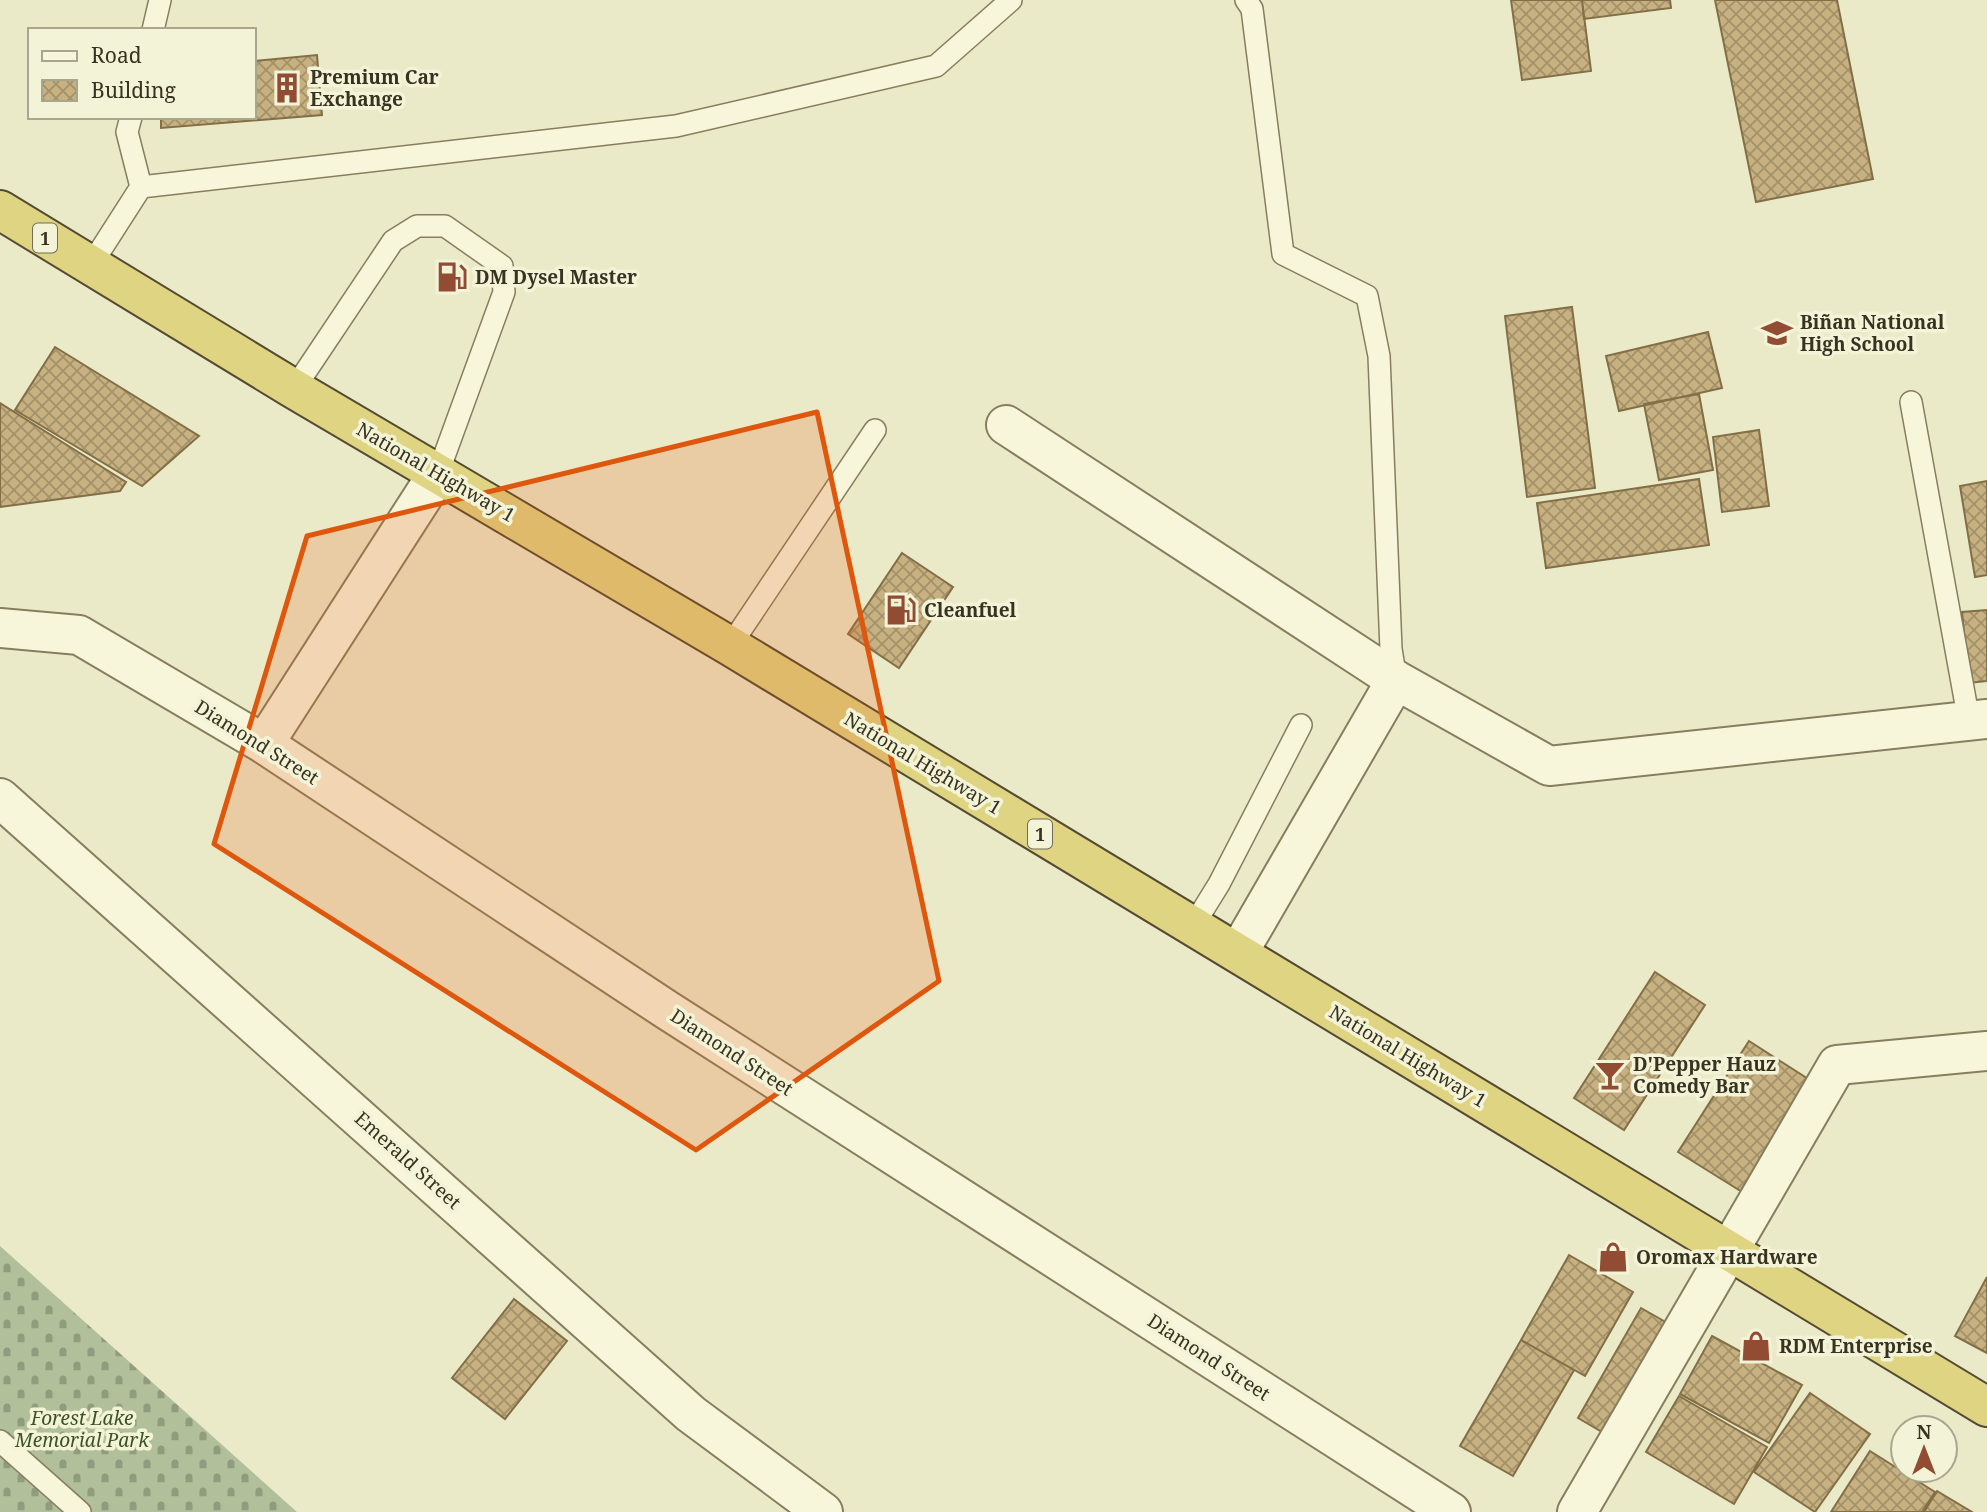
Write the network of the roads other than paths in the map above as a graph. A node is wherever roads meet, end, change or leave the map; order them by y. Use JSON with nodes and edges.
{"nodes":[{"id":1,"x":160,"y":0,"type":"edge"},
{"id":2,"x":1011,"y":0,"type":"edge"},
{"id":3,"x":1246,"y":0,"type":"edge"},
{"id":4,"x":153,"y":28,"type":"edge"},
{"id":5,"x":130,"y":119,"type":"edge"},
{"id":6,"x":141,"y":187,"type":"junction"},
{"id":7,"x":0,"y":210,"type":"edge"},
{"id":8,"x":91,"y":265,"type":"junction"},
{"id":9,"x":294,"y":389,"type":"junction"},
{"id":10,"x":1910,"y":402,"type":"dead end"},
{"id":11,"x":1006,"y":425,"type":"dead end"},
{"id":12,"x":875,"y":430,"type":"dead end"},
{"id":13,"x":438,"y":473,"type":"junction"},
{"id":14,"x":0,"y":628,"type":"edge"},
{"id":15,"x":730,"y":646,"type":"junction"},
{"id":16,"x":1396,"y":680,"type":"junction"},
{"id":17,"x":1978,"y":720,"type":"edge"},
{"id":18,"x":1301,"y":725,"type":"dead end"},
{"id":19,"x":264,"y":744,"type":"junction"},
{"id":20,"x":0,"y":798,"type":"edge"},
{"id":21,"x":1193,"y":926,"type":"junction"},
{"id":22,"x":1238,"y":953,"type":"junction"},
{"id":23,"x":1987,"y":1051,"type":"edge"},
{"id":24,"x":1728,"y":1250,"type":"junction"},
{"id":25,"x":1987,"y":1407,"type":"edge"},
{"id":26,"x":0,"y":1441,"type":"edge"},
{"id":27,"x":80,"y":1512,"type":"edge"},
{"id":28,"x":823,"y":1512,"type":"edge"},
{"id":29,"x":1451,"y":1512,"type":"edge"},
{"id":30,"x":1577,"y":1512,"type":"edge"}],
"edges":[{"from":1,"to":4,"type":"lane"},
{"from":2,"to":6,"type":"lane"},
{"from":3,"to":16,"type":"lane"},
{"from":5,"to":6,"type":"lane"},
{"from":6,"to":8,"type":"lane"},
{"from":7,"to":8,"type":"highway","name":"National Highway 1","number":"1"},
{"from":8,"to":9,"type":"highway","name":"National Highway 1","number":"1"},
{"from":9,"to":13,"type":"highway","name":"National Highway 1","number":"1"},
{"from":9,"to":13,"type":"lane"},
{"from":10,"to":17,"type":"lane"},
{"from":11,"to":16,"type":"street"},
{"from":12,"to":15,"type":"lane"},
{"from":13,"to":15,"type":"highway","name":"National Highway 1","number":"1"},
{"from":13,"to":19,"type":"street"},
{"from":14,"to":19,"type":"street","name":"Diamond Street"},
{"from":15,"to":21,"type":"highway","name":"National Highway 1","number":"1"},
{"from":16,"to":17,"type":"street"},
{"from":16,"to":22,"type":"street"},
{"from":18,"to":21,"type":"lane"},
{"from":19,"to":29,"type":"street","name":"Diamond Street"},
{"from":20,"to":28,"type":"street","name":"Emerald Street"},
{"from":21,"to":22,"type":"highway","name":"National Highway 1","number":"1"},
{"from":22,"to":24,"type":"highway","name":"National Highway 1","number":"1"},
{"from":23,"to":24,"type":"street"},
{"from":24,"to":25,"type":"highway","name":"National Highway 1","number":"1"},
{"from":24,"to":30,"type":"street"},
{"from":26,"to":27,"type":"lane"}]}
